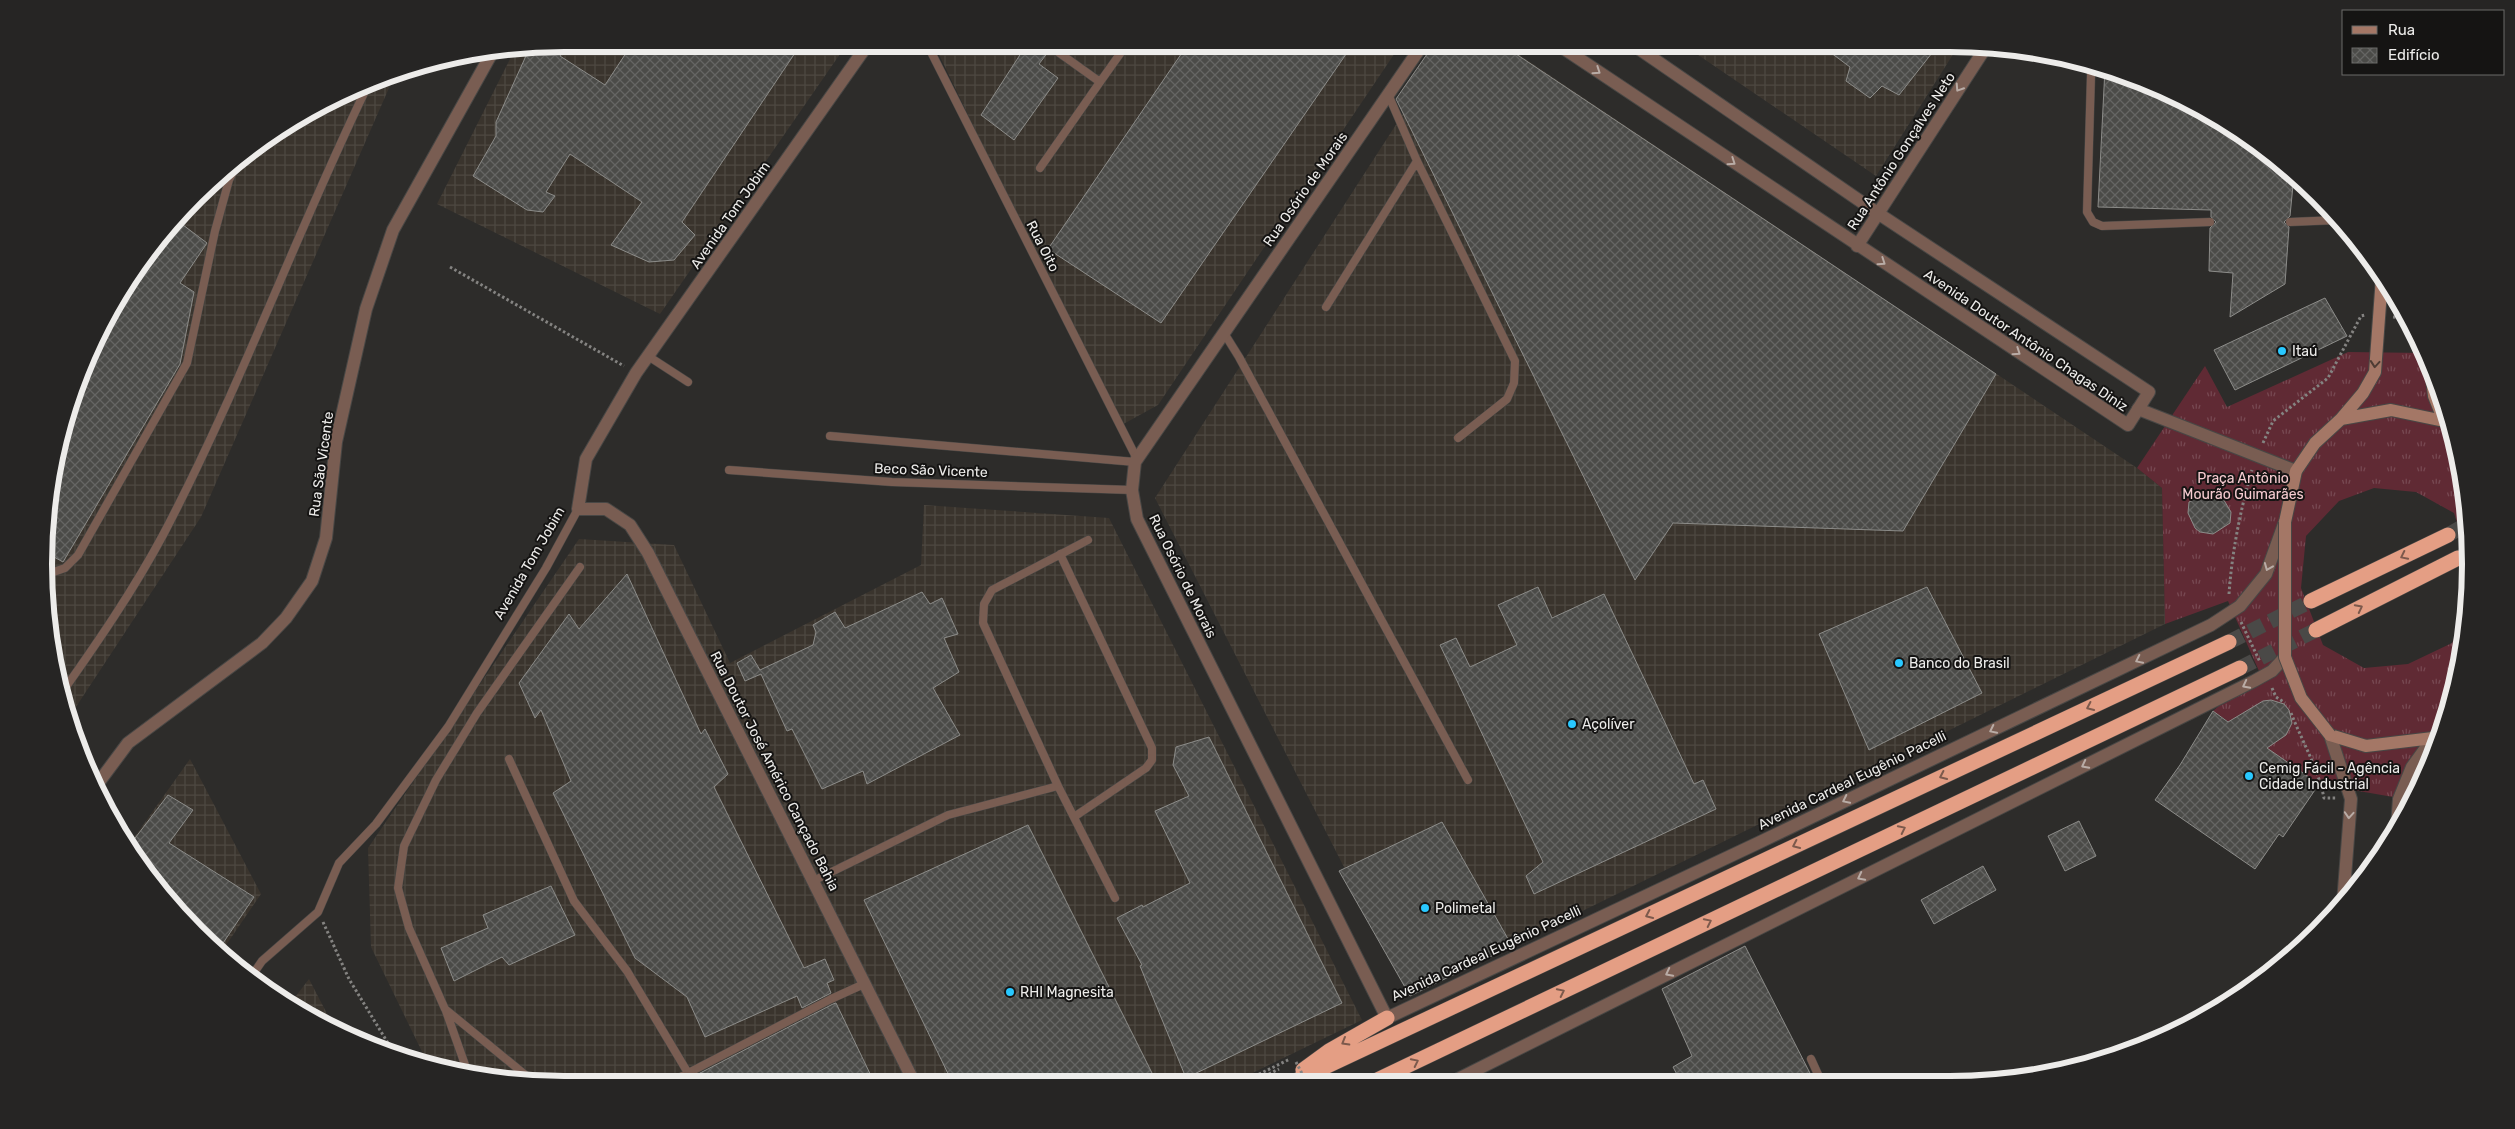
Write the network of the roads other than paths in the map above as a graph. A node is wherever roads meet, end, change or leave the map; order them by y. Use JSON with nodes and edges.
{"nodes":[{"id":1,"x":862,"y":52,"type":"edge"},
{"id":2,"x":930,"y":52,"type":"edge"},
{"id":3,"x":1058,"y":52,"type":"edge"},
{"id":4,"x":1121,"y":52,"type":"edge"},
{"id":5,"x":1417,"y":52,"type":"edge"},
{"id":6,"x":1569,"y":52,"type":"edge"},
{"id":7,"x":1644,"y":52,"type":"edge"},
{"id":8,"x":1982,"y":54,"type":"edge"},
{"id":9,"x":488,"y":59,"type":"edge"},
{"id":10,"x":2091,"y":75,"type":"dead end"},
{"id":11,"x":1100,"y":82,"type":"junction"},
{"id":12,"x":364,"y":93,"type":"edge"},
{"id":13,"x":1388,"y":94,"type":"junction"},
{"id":14,"x":1417,"y":161,"type":"junction"},
{"id":15,"x":1040,"y":168,"type":"dead end"},
{"id":16,"x":230,"y":177,"type":"edge"},
{"id":17,"x":1878,"y":214,"type":"junction"},
{"id":18,"x":2329,"y":220,"type":"edge"},
{"id":19,"x":2210,"y":222,"type":"dead end"},
{"id":20,"x":2290,"y":222,"type":"dead end"},
{"id":21,"x":1857,"y":246,"type":"junction"},
{"id":22,"x":2381,"y":288,"type":"edge"},
{"id":23,"x":1326,"y":307,"type":"dead end"},
{"id":24,"x":1224,"y":333,"type":"junction"},
{"id":25,"x":648,"y":356,"type":"junction"},
{"id":26,"x":688,"y":382,"type":"dead end"},
{"id":27,"x":2138,"y":409,"type":"junction"},
{"id":28,"x":2341,"y":420,"type":"junction"},
{"id":29,"x":2441,"y":420,"type":"edge"},
{"id":30,"x":830,"y":436,"type":"dead end"},
{"id":31,"x":1458,"y":438,"type":"dead end"},
{"id":32,"x":1136,"y":461,"type":"junction"},
{"id":33,"x":729,"y":470,"type":"dead end"},
{"id":34,"x":2296,"y":471,"type":"junction"},
{"id":35,"x":1132,"y":490,"type":"junction"},
{"id":36,"x":578,"y":509,"type":"junction"},
{"id":37,"x":2285,"y":522,"type":"junction"},
{"id":38,"x":2448,"y":535,"type":"tunnel mouth"},
{"id":39,"x":1088,"y":540,"type":"dead end"},
{"id":40,"x":1060,"y":554,"type":"junction"},
{"id":41,"x":2458,"y":558,"type":"tunnel mouth"},
{"id":42,"x":580,"y":567,"type":"dead end"},
{"id":43,"x":52,"y":572,"type":"edge"},
{"id":44,"x":2312,"y":601,"type":"tunnel mouth"},
{"id":45,"x":2316,"y":630,"type":"tunnel mouth"},
{"id":46,"x":2229,"y":642,"type":"tunnel mouth"},
{"id":47,"x":2285,"y":657,"type":"junction"},
{"id":48,"x":2240,"y":668,"type":"tunnel mouth"},
{"id":49,"x":67,"y":685,"type":"edge"},
{"id":50,"x":2330,"y":735,"type":"junction"},
{"id":51,"x":2432,"y":738,"type":"joint"},
{"id":52,"x":509,"y":759,"type":"dead end"},
{"id":53,"x":100,"y":780,"type":"edge"},
{"id":54,"x":1468,"y":780,"type":"dead end"},
{"id":55,"x":1058,"y":786,"type":"junction"},
{"id":56,"x":2398,"y":814,"type":"edge"},
{"id":57,"x":1074,"y":817,"type":"junction"},
{"id":58,"x":813,"y":882,"type":"junction"},
{"id":59,"x":2344,"y":892,"type":"edge"},
{"id":60,"x":1115,"y":898,"type":"dead end"},
{"id":61,"x":254,"y":972,"type":"edge"},
{"id":62,"x":864,"y":984,"type":"junction"},
{"id":63,"x":445,"y":1010,"type":"junction"},
{"id":64,"x":1387,"y":1018,"type":"junction"},
{"id":65,"x":1811,"y":1059,"type":"dead end"},
{"id":66,"x":465,"y":1067,"type":"edge"},
{"id":67,"x":688,"y":1073,"type":"junction"},
{"id":68,"x":525,"y":1074,"type":"edge"},
{"id":69,"x":682,"y":1076,"type":"edge"},
{"id":70,"x":911,"y":1076,"type":"edge"},
{"id":71,"x":1295,"y":1076,"type":"edge"},
{"id":72,"x":1306,"y":1076,"type":"edge"},
{"id":73,"x":1386,"y":1076,"type":"edge"},
{"id":74,"x":1462,"y":1076,"type":"edge"},
{"id":75,"x":1819,"y":1076,"type":"edge"}],
"edges":[{"from":1,"to":25,"type":"street","name":"Avenida Tom Jobim"},
{"from":2,"to":32,"type":"lane","name":"Rua Oito"},
{"from":3,"to":11,"type":"lane"},
{"from":4,"to":11,"type":"lane"},
{"from":5,"to":13,"type":"street","name":"Rua Osório de Morais"},
{"from":6,"to":21,"type":"street","name":"Avenida Doutor Antônio Chagas Diniz","one_way":true},
{"from":7,"to":17,"type":"street","name":"Avenida Doutor Antônio Chagas Diniz"},
{"from":8,"to":17,"type":"street","name":"Rua Antônio Gonçalves Neto","one_way":true},
{"from":9,"to":53,"type":"street","name":"Rua São Vicente"},
{"from":10,"to":19,"type":"lane"},
{"from":11,"to":15,"type":"lane"},
{"from":12,"to":49,"type":"lane"},
{"from":13,"to":14,"type":"lane"},
{"from":13,"to":24,"type":"street","name":"Rua Osório de Morais"},
{"from":14,"to":23,"type":"lane"},
{"from":14,"to":31,"type":"lane"},
{"from":16,"to":43,"type":"lane"},
{"from":17,"to":21,"type":"street","name":"Rua Antônio Gonçalves Neto"},
{"from":17,"to":27,"type":"street","name":"Avenida Doutor Antônio Chagas Diniz"},
{"from":18,"to":20,"type":"lane"},
{"from":21,"to":27,"type":"street","name":"Avenida Doutor Antônio Chagas Diniz","one_way":true},
{"from":22,"to":28,"type":"main road","one_way":true},
{"from":24,"to":32,"type":"street","name":"Rua Osório de Morais"},
{"from":24,"to":54,"type":"lane"},
{"from":25,"to":26,"type":"lane"},
{"from":25,"to":36,"type":"street","name":"Avenida Tom Jobim"},
{"from":27,"to":34,"type":"street"},
{"from":28,"to":29,"type":"main road"},
{"from":28,"to":34,"type":"main road"},
{"from":30,"to":32,"type":"lane"},
{"from":32,"to":35,"type":"street","name":"Rua Osório de Morais"},
{"from":33,"to":35,"type":"lane","name":"Beco São Vicente"},
{"from":34,"to":37,"type":"main road"},
{"from":35,"to":64,"type":"street","name":"Rua Osório de Morais"},
{"from":36,"to":58,"type":"street","name":"Rua Doutor José Américo Cançado Bahia"},
{"from":36,"to":61,"type":"lane","name":"Avenida Tom Jobim"},
{"from":37,"to":47,"type":"main road","bridge":true},
{"from":37,"to":64,"type":"street","name":"Avenida Cardeal Eugênio Pacelli","one_way":true},
{"from":38,"to":44,"type":"highway","one_way":true},
{"from":39,"to":40,"type":"lane"},
{"from":40,"to":55,"type":"lane"},
{"from":40,"to":57,"type":"lane"},
{"from":45,"to":41,"type":"highway","one_way":true},
{"from":42,"to":63,"type":"lane"},
{"from":46,"to":72,"type":"highway","one_way":true},
{"from":47,"to":50,"type":"main road","bridge":true},
{"from":47,"to":74,"type":"street","one_way":true},
{"from":73,"to":48,"type":"highway","one_way":true},
{"from":50,"to":51,"type":"main road"},
{"from":50,"to":59,"type":"street","one_way":true},
{"from":51,"to":56,"type":"street"},
{"from":52,"to":67,"type":"lane"},
{"from":55,"to":57,"type":"lane"},
{"from":55,"to":58,"type":"lane"},
{"from":57,"to":60,"type":"lane"},
{"from":58,"to":62,"type":"street","name":"Rua Doutor José Américo Cançado Bahia"},
{"from":62,"to":67,"type":"lane"},
{"from":62,"to":70,"type":"street","name":"Rua Doutor José Américo Cançado Bahia"},
{"from":63,"to":66,"type":"lane"},
{"from":63,"to":68,"type":"lane"},
{"from":64,"to":71,"type":"highway","one_way":true},
{"from":65,"to":75,"type":"lane"},
{"from":67,"to":69,"type":"lane"}]}
